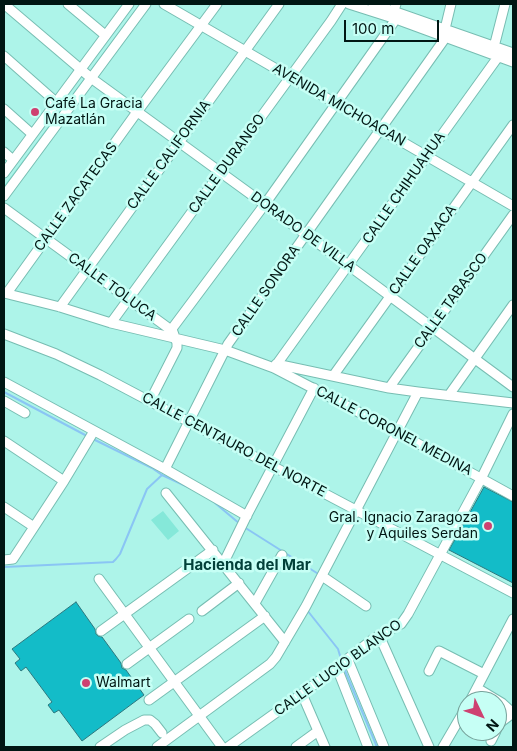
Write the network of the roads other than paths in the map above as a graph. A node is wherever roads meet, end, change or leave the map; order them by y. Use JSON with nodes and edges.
{"nodes":[{"id":1,"x":4,"y":4,"type":"edge"},
{"id":2,"x":68,"y":4,"type":"edge"},
{"id":3,"x":129,"y":4,"type":"edge"},
{"id":4,"x":146,"y":4,"type":"edge"},
{"id":5,"x":164,"y":4,"type":"edge"},
{"id":6,"x":217,"y":4,"type":"edge"},
{"id":7,"x":279,"y":4,"type":"edge"},
{"id":8,"x":342,"y":4,"type":"edge"},
{"id":9,"x":349,"y":4,"type":"edge"},
{"id":10,"x":373,"y":4,"type":"edge"},
{"id":11,"x":451,"y":4,"type":"edge"},
{"id":12,"x":505,"y":4,"type":"edge"},
{"id":13,"x":395,"y":11,"type":"edge"},
{"id":14,"x":202,"y":26,"type":"junction"},
{"id":15,"x":446,"y":33,"type":"junction"},
{"id":16,"x":105,"y":35,"type":"junction"},
{"id":17,"x":494,"y":47,"type":"junction"},
{"id":18,"x":245,"y":50,"type":"junction"},
{"id":19,"x":513,"y":54,"type":"edge"},
{"id":20,"x":4,"y":56,"type":"edge"},
{"id":21,"x":498,"y":57,"type":"junction"},
{"id":22,"x":513,"y":62,"type":"edge"},
{"id":23,"x":80,"y":70,"type":"junction"},
{"id":24,"x":290,"y":77,"type":"junction"},
{"id":25,"x":91,"y":78,"type":"junction"},
{"id":26,"x":56,"y":102,"type":"junction"},
{"id":27,"x":336,"y":104,"type":"junction"},
{"id":28,"x":4,"y":109,"type":"edge"},
{"id":29,"x":137,"y":112,"type":"junction"},
{"id":30,"x":513,"y":125,"type":"edge"},
{"id":31,"x":381,"y":129,"type":"junction"},
{"id":32,"x":32,"y":134,"type":"junction"},
{"id":33,"x":179,"y":143,"type":"junction"},
{"id":34,"x":4,"y":152,"type":"edge"},
{"id":35,"x":426,"y":156,"type":"junction"},
{"id":36,"x":13,"y":160,"type":"junction"},
{"id":37,"x":4,"y":173,"type":"edge"},
{"id":38,"x":221,"y":173,"type":"junction"},
{"id":39,"x":472,"y":182,"type":"junction"},
{"id":40,"x":4,"y":196,"type":"edge"},
{"id":41,"x":264,"y":204,"type":"junction"},
{"id":42,"x":513,"y":206,"type":"edge"},
{"id":43,"x":4,"y":208,"type":"edge"},
{"id":44,"x":513,"y":214,"type":"edge"},
{"id":45,"x":306,"y":234,"type":"junction"},
{"id":46,"x":45,"y":239,"type":"junction"},
{"id":47,"x":348,"y":265,"type":"junction"},
{"id":48,"x":88,"y":269,"type":"junction"},
{"id":49,"x":5,"y":293,"type":"edge"},
{"id":50,"x":390,"y":296,"type":"junction"},
{"id":51,"x":129,"y":299,"type":"junction"},
{"id":52,"x":513,"y":305,"type":"edge"},
{"id":53,"x":60,"y":307,"type":"junction"},
{"id":54,"x":112,"y":323,"type":"junction"},
{"id":55,"x":433,"y":327,"type":"junction"},
{"id":56,"x":4,"y":334,"type":"edge"},
{"id":57,"x":173,"y":334,"type":"junction"},
{"id":58,"x":225,"y":350,"type":"junction"},
{"id":59,"x":476,"y":360,"type":"junction"},
{"id":60,"x":275,"y":366,"type":"junction"},
{"id":61,"x":333,"y":376,"type":"junction"},
{"id":62,"x":7,"y":384,"type":"edge"},
{"id":63,"x":513,"y":386,"type":"edge"},
{"id":64,"x":314,"y":388,"type":"junction"},
{"id":65,"x":389,"y":388,"type":"junction"},
{"id":66,"x":418,"y":392,"type":"junction"},
{"id":67,"x":450,"y":395,"type":"junction"},
{"id":68,"x":150,"y":400,"type":"junction"},
{"id":69,"x":4,"y":401,"type":"edge"},
{"id":70,"x":513,"y":403,"type":"edge"},
{"id":71,"x":25,"y":414,"type":"dead end"},
{"id":72,"x":513,"y":414,"type":"edge"},
{"id":73,"x":188,"y":422,"type":"junction"},
{"id":74,"x":397,"y":432,"type":"junction"},
{"id":75,"x":91,"y":435,"type":"junction"},
{"id":76,"x":4,"y":440,"type":"edge"},
{"id":77,"x":274,"y":466,"type":"junction"},
{"id":78,"x":165,"y":469,"type":"junction"},
{"id":79,"x":481,"y":479,"type":"junction"},
{"id":80,"x":64,"y":481,"type":"junction"},
{"id":81,"x":166,"y":493,"type":"dead end"},
{"id":82,"x":513,"y":496,"type":"edge"},
{"id":83,"x":4,"y":508,"type":"edge"},
{"id":84,"x":356,"y":510,"type":"junction"},
{"id":85,"x":245,"y":521,"type":"junction"},
{"id":86,"x":34,"y":527,"type":"junction"},
{"id":87,"x":213,"y":550,"type":"junction"},
{"id":88,"x":440,"y":554,"type":"junction"},
{"id":89,"x":282,"y":556,"type":"dead end"},
{"id":90,"x":4,"y":560,"type":"edge"},
{"id":91,"x":223,"y":564,"type":"junction"},
{"id":92,"x":322,"y":576,"type":"junction"},
{"id":93,"x":99,"y":579,"type":"dead end"},
{"id":94,"x":239,"y":583,"type":"junction"},
{"id":95,"x":513,"y":593,"type":"edge"},
{"id":96,"x":255,"y":603,"type":"junction"},
{"id":97,"x":366,"y":606,"type":"dead end"},
{"id":98,"x":202,"y":611,"type":"dead end"},
{"id":99,"x":125,"y":614,"type":"junction"},
{"id":100,"x":265,"y":616,"type":"junction"},
{"id":101,"x":189,"y":619,"type":"dead end"},
{"id":102,"x":513,"y":619,"type":"edge"},
{"id":103,"x":101,"y":631,"type":"dead end"},
{"id":104,"x":379,"y":635,"type":"junction"},
{"id":105,"x":285,"y":642,"type":"junction"},
{"id":106,"x":150,"y":648,"type":"junction"},
{"id":107,"x":348,"y":660,"type":"junction"},
{"id":108,"x":127,"y":664,"type":"dead end"},
{"id":109,"x":337,"y":668,"type":"junction"},
{"id":110,"x":429,"y":671,"type":"dead end"},
{"id":111,"x":484,"y":674,"type":"junction"},
{"id":112,"x":174,"y":682,"type":"junction"},
{"id":113,"x":477,"y":688,"type":"junction"},
{"id":114,"x":475,"y":691,"type":"edge"},
{"id":115,"x":302,"y":694,"type":"junction"},
{"id":116,"x":149,"y":700,"type":"dead end"},
{"id":117,"x":513,"y":713,"type":"edge"},
{"id":118,"x":199,"y":716,"type":"junction"},
{"id":119,"x":457,"y":723,"type":"edge"},
{"id":120,"x":318,"y":731,"type":"junction"},
{"id":121,"x":162,"y":733,"type":"dead end"},
{"id":122,"x":100,"y":747,"type":"edge"},
{"id":123,"x":157,"y":747,"type":"edge"},
{"id":124,"x":222,"y":747,"type":"edge"},
{"id":125,"x":228,"y":747,"type":"edge"},
{"id":126,"x":296,"y":747,"type":"edge"},
{"id":127,"x":325,"y":747,"type":"edge"},
{"id":128,"x":368,"y":747,"type":"edge"},
{"id":129,"x":384,"y":747,"type":"edge"},
{"id":130,"x":429,"y":747,"type":"edge"},
{"id":131,"x":443,"y":747,"type":"edge"}],
"edges":[{"from":1,"to":23,"type":"street","name":"DORADO DE VILLA"},
{"from":2,"to":16,"type":"street"},
{"from":3,"to":16,"type":"street"},
{"from":4,"to":25,"type":"street"},
{"from":5,"to":14,"type":"street","name":"AVENIDA MICHOACAN"},
{"from":6,"to":14,"type":"street","name":"CALLE ZACATECAS"},
{"from":7,"to":18,"type":"street","name":"CALLE CALIFORNIA"},
{"from":8,"to":24,"type":"street","name":"CALLE DURANGO"},
{"from":9,"to":13,"type":"street"},
{"from":10,"to":13,"type":"street"},
{"from":11,"to":15,"type":"street","name":"CALLE SONORA"},
{"from":12,"to":17,"type":"street"},
{"from":13,"to":15,"type":"street"},
{"from":13,"to":27,"type":"street"},
{"from":14,"to":18,"type":"street","name":"AVENIDA MICHOACAN"},
{"from":14,"to":29,"type":"street","name":"CALLE ZACATECAS"},
{"from":15,"to":17,"type":"street"},
{"from":15,"to":21,"type":"street"},
{"from":15,"to":31,"type":"street","name":"CALLE SONORA"},
{"from":16,"to":23,"type":"street"},
{"from":17,"to":19,"type":"street"},
{"from":18,"to":24,"type":"street","name":"AVENIDA MICHOACAN"},
{"from":18,"to":33,"type":"street","name":"CALLE CALIFORNIA"},
{"from":20,"to":26,"type":"street"},
{"from":21,"to":22,"type":"street"},
{"from":21,"to":35,"type":"street","name":"CALLE CHIHUAHUA"},
{"from":23,"to":25,"type":"street","name":"DORADO DE VILLA"},
{"from":23,"to":26,"type":"street"},
{"from":24,"to":27,"type":"street","name":"AVENIDA MICHOACAN"},
{"from":24,"to":38,"type":"street","name":"CALLE DURANGO"},
{"from":25,"to":29,"type":"street","name":"DORADO DE VILLA"},
{"from":25,"to":40,"type":"street"},
{"from":26,"to":32,"type":"street"},
{"from":27,"to":31,"type":"street","name":"AVENIDA MICHOACAN"},
{"from":27,"to":41,"type":"street"},
{"from":28,"to":32,"type":"street"},
{"from":29,"to":33,"type":"street","name":"DORADO DE VILLA"},
{"from":29,"to":46,"type":"street","name":"CALLE ZACATECAS"},
{"from":30,"to":39,"type":"street","name":"CALLE OAXACA"},
{"from":31,"to":35,"type":"street","name":"AVENIDA MICHOACAN"},
{"from":31,"to":45,"type":"street","name":"CALLE SONORA"},
{"from":32,"to":36,"type":"street"},
{"from":33,"to":38,"type":"street","name":"DORADO DE VILLA"},
{"from":33,"to":48,"type":"street","name":"CALLE CALIFORNIA"},
{"from":34,"to":36,"type":"street"},
{"from":35,"to":39,"type":"street","name":"AVENIDA MICHOACAN"},
{"from":35,"to":47,"type":"street","name":"CALLE CHIHUAHUA"},
{"from":36,"to":37,"type":"street"},
{"from":38,"to":41,"type":"street","name":"DORADO DE VILLA"},
{"from":38,"to":51,"type":"street","name":"CALLE DURANGO"},
{"from":39,"to":42,"type":"street","name":"AVENIDA MICHOACAN"},
{"from":39,"to":50,"type":"street","name":"CALLE OAXACA"},
{"from":41,"to":45,"type":"street","name":"DORADO DE VILLA"},
{"from":41,"to":57,"type":"street"},
{"from":43,"to":46,"type":"street","name":"CALLE TOLUCA"},
{"from":44,"to":55,"type":"street","name":"CALLE TABASCO"},
{"from":45,"to":47,"type":"street","name":"DORADO DE VILLA"},
{"from":45,"to":58,"type":"street","name":"CALLE SONORA"},
{"from":46,"to":48,"type":"street","name":"CALLE TOLUCA"},
{"from":46,"to":49,"type":"street","name":"CALLE ZACATECAS"},
{"from":47,"to":50,"type":"street","name":"DORADO DE VILLA"},
{"from":47,"to":60,"type":"street","name":"CALLE CHIHUAHUA"},
{"from":48,"to":51,"type":"street","name":"CALLE TOLUCA"},
{"from":48,"to":53,"type":"street","name":"CALLE CALIFORNIA"},
{"from":49,"to":53,"type":"street"},
{"from":50,"to":55,"type":"street","name":"DORADO DE VILLA"},
{"from":50,"to":61,"type":"street","name":"CALLE OAXACA"},
{"from":51,"to":54,"type":"street","name":"CALLE DURANGO"},
{"from":51,"to":57,"type":"street","name":"CALLE TOLUCA"},
{"from":52,"to":59,"type":"street"},
{"from":53,"to":54,"type":"street"},
{"from":54,"to":57,"type":"street"},
{"from":55,"to":59,"type":"street","name":"DORADO DE VILLA"},
{"from":55,"to":65,"type":"street","name":"CALLE TABASCO"},
{"from":56,"to":68,"type":"street","name":"CALLE CENTAURO DEL NORTE"},
{"from":57,"to":58,"type":"street"},
{"from":57,"to":68,"type":"street"},
{"from":58,"to":60,"type":"street"},
{"from":58,"to":73,"type":"street","name":"CALLE SONORA"},
{"from":59,"to":63,"type":"street","name":"DORADO DE VILLA"},
{"from":59,"to":67,"type":"street"},
{"from":60,"to":61,"type":"street"},
{"from":60,"to":64,"type":"street","name":"CALLE CORONEL MEDINA"},
{"from":61,"to":65,"type":"street"},
{"from":62,"to":69,"type":"street"},
{"from":62,"to":75,"type":"street"},
{"from":64,"to":74,"type":"street","name":"CALLE CORONEL MEDINA"},
{"from":64,"to":77,"type":"street"},
{"from":65,"to":66,"type":"street"},
{"from":66,"to":67,"type":"street"},
{"from":66,"to":74,"type":"street"},
{"from":67,"to":70,"type":"street"},
{"from":68,"to":73,"type":"street","name":"CALLE CENTAURO DEL NORTE"},
{"from":69,"to":71,"type":"street"},
{"from":72,"to":79,"type":"street","name":"CALLE LUCIO BLANCO"},
{"from":73,"to":77,"type":"street","name":"CALLE CENTAURO DEL NORTE"},
{"from":73,"to":78,"type":"street","name":"CALLE SONORA"},
{"from":74,"to":79,"type":"street","name":"CALLE CORONEL MEDINA"},
{"from":74,"to":84,"type":"street"},
{"from":75,"to":78,"type":"street"},
{"from":75,"to":80,"type":"street"},
{"from":76,"to":80,"type":"street"},
{"from":77,"to":84,"type":"street","name":"CALLE CENTAURO DEL NORTE"},
{"from":77,"to":85,"type":"street"},
{"from":78,"to":85,"type":"street"},
{"from":79,"to":82,"type":"street","name":"CALLE CORONEL MEDINA"},
{"from":79,"to":88,"type":"street","name":"CALLE LUCIO BLANCO"},
{"from":80,"to":86,"type":"street"},
{"from":81,"to":87,"type":"street"},
{"from":83,"to":86,"type":"street"},
{"from":84,"to":88,"type":"street","name":"CALLE CENTAURO DEL NORTE"},
{"from":84,"to":92,"type":"street"},
{"from":85,"to":91,"type":"street"},
{"from":86,"to":90,"type":"street"},
{"from":87,"to":91,"type":"street"},
{"from":87,"to":99,"type":"street"},
{"from":88,"to":95,"type":"street","name":"CALLE CENTAURO DEL NORTE"},
{"from":88,"to":104,"type":"street","name":"CALLE LUCIO BLANCO"},
{"from":89,"to":96,"type":"street"},
{"from":91,"to":94,"type":"street"},
{"from":92,"to":97,"type":"street"},
{"from":92,"to":105,"type":"street"},
{"from":93,"to":99,"type":"street"},
{"from":94,"to":96,"type":"street"},
{"from":94,"to":98,"type":"street"},
{"from":96,"to":100,"type":"street"},
{"from":99,"to":103,"type":"street"},
{"from":99,"to":106,"type":"street"},
{"from":100,"to":105,"type":"street"},
{"from":100,"to":112,"type":"street"},
{"from":101,"to":106,"type":"street"},
{"from":102,"to":111,"type":"street"},
{"from":104,"to":107,"type":"street","name":"CALLE LUCIO BLANCO"},
{"from":104,"to":130,"type":"street"},
{"from":105,"to":118,"type":"street"},
{"from":106,"to":108,"type":"street"},
{"from":106,"to":112,"type":"street"},
{"from":107,"to":109,"type":"street","name":"CALLE LUCIO BLANCO"},
{"from":107,"to":129,"type":"street"},
{"from":109,"to":115,"type":"street","name":"CALLE LUCIO BLANCO"},
{"from":109,"to":128,"type":"street"},
{"from":110,"to":111,"type":"street"},
{"from":111,"to":113,"type":"street"},
{"from":112,"to":116,"type":"street"},
{"from":112,"to":118,"type":"street"},
{"from":113,"to":114,"type":"street"},
{"from":113,"to":117,"type":"street"},
{"from":115,"to":120,"type":"street"},
{"from":115,"to":125,"type":"street","name":"CALLE LUCIO BLANCO"},
{"from":118,"to":123,"type":"street"},
{"from":118,"to":124,"type":"street"},
{"from":119,"to":131,"type":"street"},
{"from":120,"to":126,"type":"street"},
{"from":120,"to":127,"type":"street"},
{"from":121,"to":122,"type":"street"}]}
